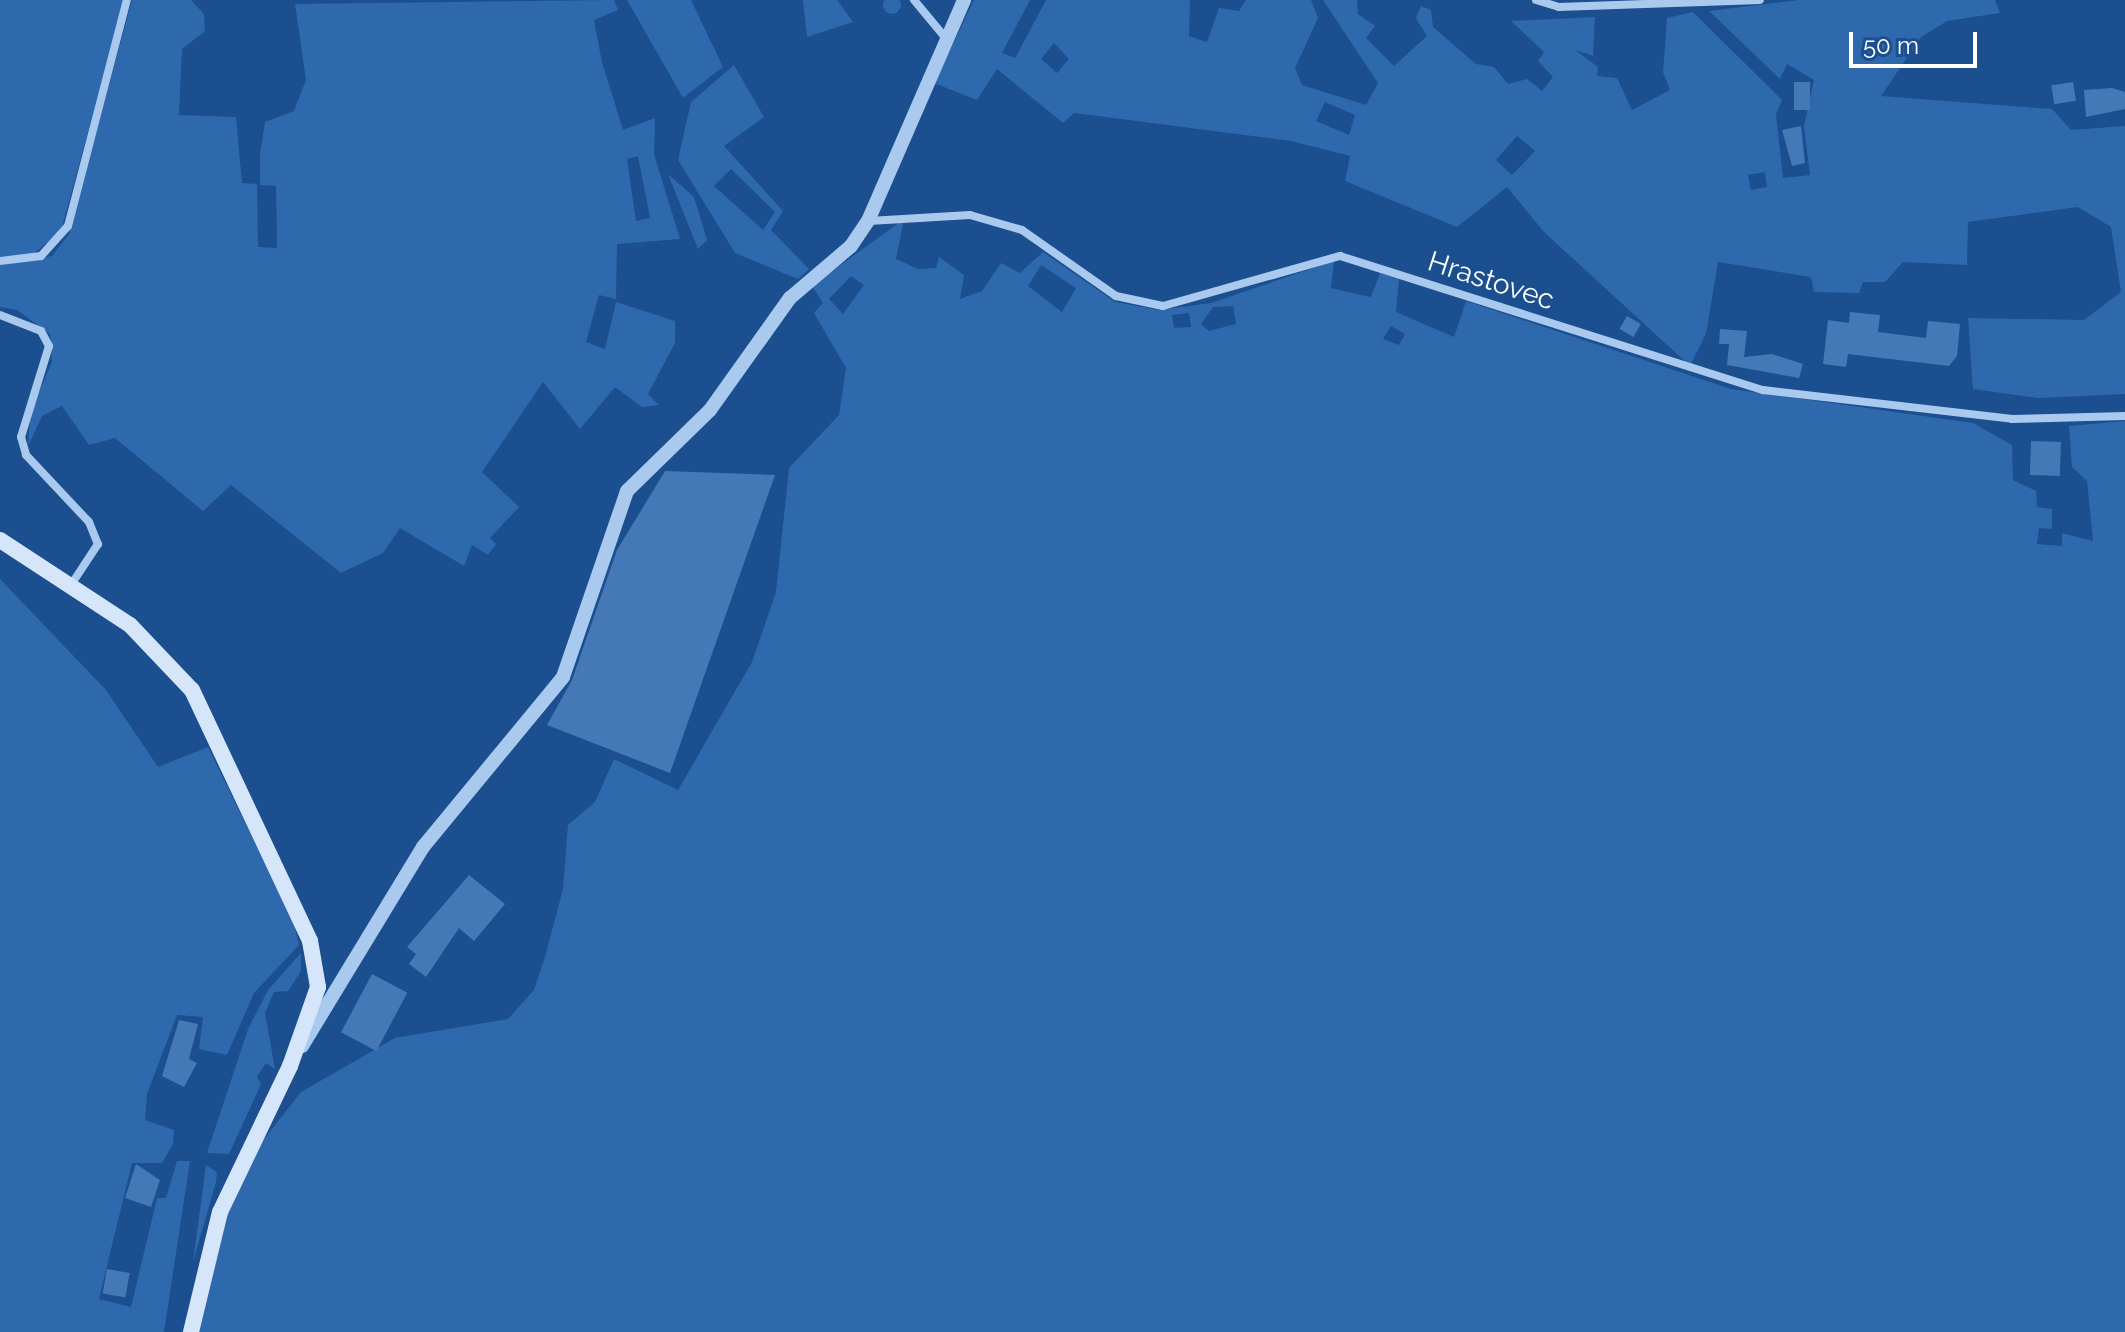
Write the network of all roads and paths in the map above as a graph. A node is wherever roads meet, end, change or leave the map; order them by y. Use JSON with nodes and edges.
{"nodes":[{"id":1,"x":127,"y":0,"type":"edge"},
{"id":2,"x":914,"y":0,"type":"edge"},
{"id":3,"x":964,"y":0,"type":"edge"},
{"id":4,"x":1536,"y":0,"type":"edge"},
{"id":5,"x":1760,"y":0,"type":"edge"},
{"id":6,"x":944,"y":36,"type":"junction"},
{"id":7,"x":868,"y":221,"type":"junction"},
{"id":8,"x":0,"y":261,"type":"edge"},
{"id":9,"x":0,"y":315,"type":"edge"},
{"id":10,"x":2125,"y":416,"type":"edge"},
{"id":11,"x":0,"y":540,"type":"edge"},
{"id":12,"x":71,"y":585,"type":"junction"},
{"id":13,"x":290,"y":1066,"type":"junction"},
{"id":14,"x":191,"y":1332,"type":"edge"}],
"edges":[{"from":1,"to":8,"type":"street"},
{"from":2,"to":6,"type":"street"},
{"from":3,"to":6,"type":"street"},
{"from":4,"to":5,"type":"street"},
{"from":6,"to":7,"type":"street"},
{"from":7,"to":10,"type":"street","name":"Hrastovec"},
{"from":7,"to":13,"type":"street"},
{"from":9,"to":12,"type":"street"},
{"from":11,"to":12,"type":"main road"},
{"from":12,"to":13,"type":"main road"},
{"from":13,"to":14,"type":"main road"}]}
